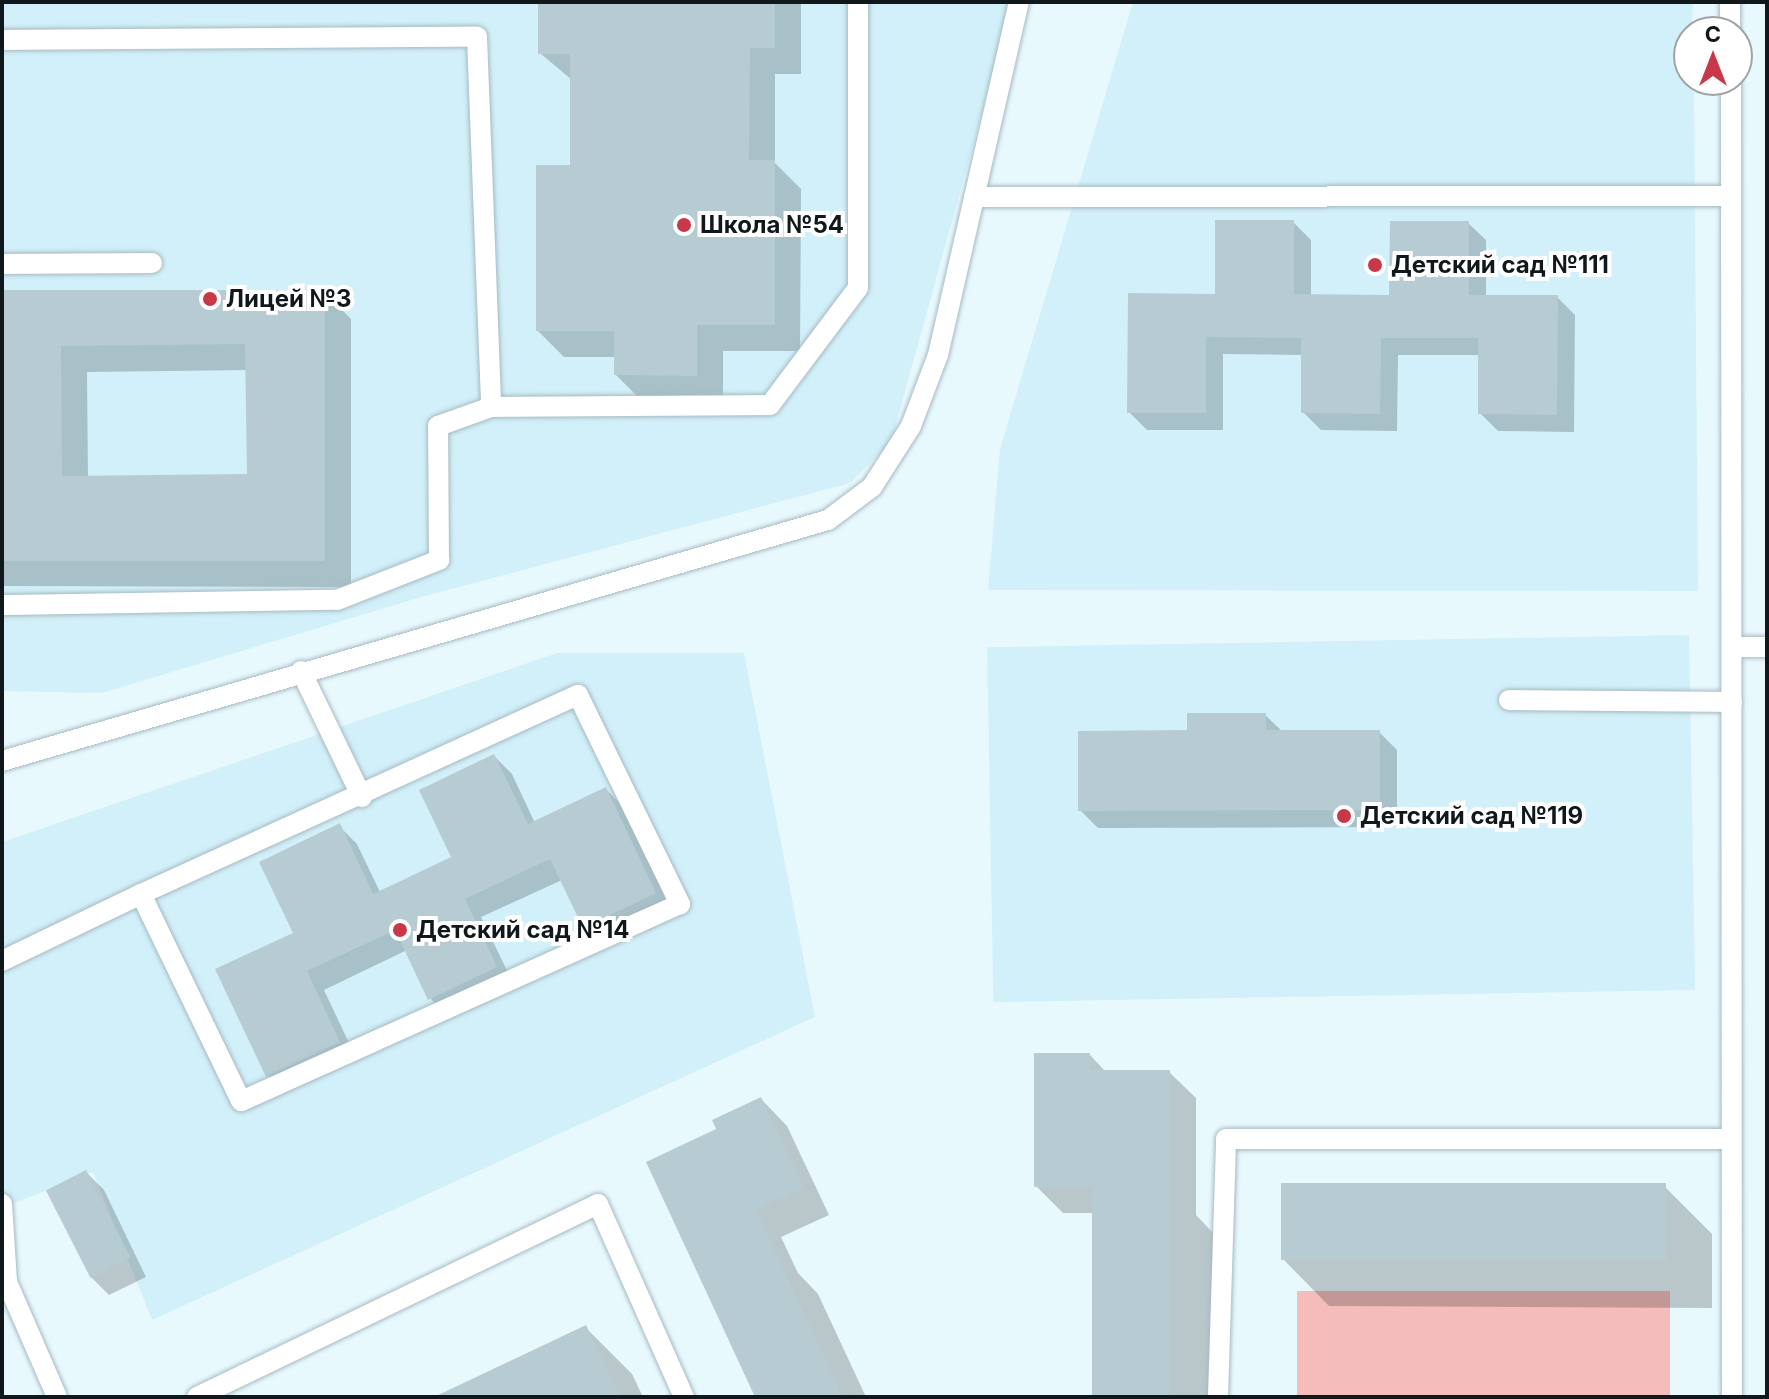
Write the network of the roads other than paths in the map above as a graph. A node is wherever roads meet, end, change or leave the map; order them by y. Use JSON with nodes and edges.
{"nodes":[{"id":1,"x":858,"y":2,"type":"edge"},
{"id":2,"x":1019,"y":2,"type":"edge"},
{"id":3,"x":2,"y":40,"type":"edge"},
{"id":4,"x":1731,"y":96,"type":"edge"},
{"id":5,"x":1731,"y":196,"type":"junction"},
{"id":6,"x":974,"y":197,"type":"junction"},
{"id":7,"x":152,"y":263,"type":"dead end"},
{"id":8,"x":2,"y":264,"type":"edge"},
{"id":9,"x":491,"y":407,"type":"junction"},
{"id":10,"x":2,"y":605,"type":"edge"},
{"id":11,"x":1732,"y":647,"type":"junction"},
{"id":12,"x":1767,"y":647,"type":"edge"},
{"id":13,"x":301,"y":671,"type":"junction"},
{"id":14,"x":1509,"y":700,"type":"dead end"},
{"id":15,"x":1732,"y":702,"type":"junction"},
{"id":16,"x":2,"y":761,"type":"edge"},
{"id":17,"x":362,"y":797,"type":"junction"},
{"id":18,"x":141,"y":894,"type":"junction"},
{"id":19,"x":2,"y":961,"type":"edge"},
{"id":20,"x":1728,"y":1139,"type":"junction"},
{"id":21,"x":2,"y":1204,"type":"edge"},
{"id":22,"x":57,"y":1397,"type":"edge"},
{"id":23,"x":197,"y":1397,"type":"edge"},
{"id":24,"x":684,"y":1397,"type":"edge"},
{"id":25,"x":1218,"y":1397,"type":"edge"},
{"id":26,"x":1732,"y":1397,"type":"edge"}],
"edges":[{"from":1,"to":9,"type":"lane"},
{"from":2,"to":6,"type":"lane"},
{"from":3,"to":9,"type":"lane"},
{"from":4,"to":5,"type":"lane"},
{"from":5,"to":6,"type":"lane"},
{"from":5,"to":11,"type":"lane"},
{"from":6,"to":13,"type":"lane"},
{"from":7,"to":8,"type":"lane"},
{"from":9,"to":10,"type":"lane"},
{"from":11,"to":12,"type":"lane"},
{"from":11,"to":15,"type":"lane"},
{"from":13,"to":16,"type":"lane"},
{"from":13,"to":17,"type":"lane"},
{"from":14,"to":15,"type":"lane"},
{"from":15,"to":20,"type":"lane"},
{"from":17,"to":18,"type":"lane"},
{"from":17,"to":18,"type":"lane"},
{"from":18,"to":19,"type":"lane"},
{"from":20,"to":25,"type":"lane"},
{"from":20,"to":26,"type":"lane"},
{"from":21,"to":22,"type":"lane"},
{"from":23,"to":24,"type":"lane"}]}
